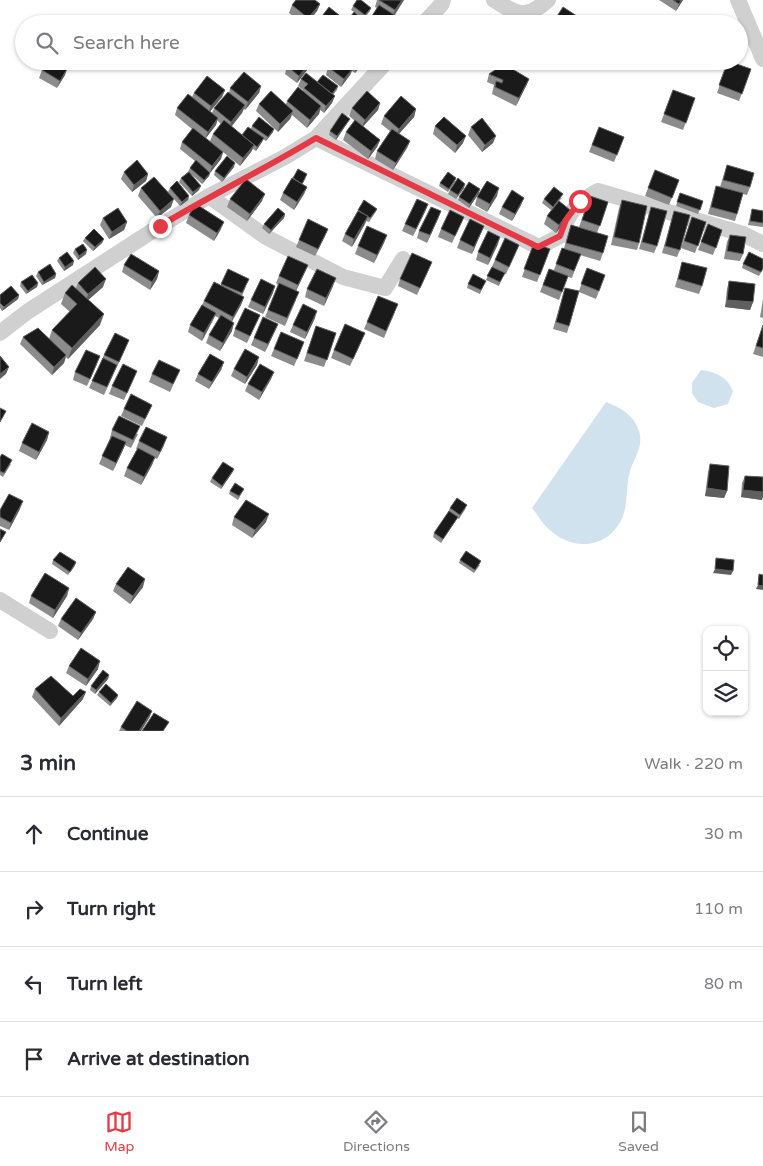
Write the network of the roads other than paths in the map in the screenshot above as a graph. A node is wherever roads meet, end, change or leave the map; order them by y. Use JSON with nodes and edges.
{"nodes":[{"id":1,"x":442,"y":0,"type":"edge"},
{"id":2,"x":494,"y":0,"type":"edge"},
{"id":3,"x":548,"y":0,"type":"edge"},
{"id":4,"x":738,"y":0,"type":"edge"},
{"id":5,"x":432,"y":15,"type":"edge"},
{"id":6,"x":744,"y":15,"type":"edge"},
{"id":7,"x":748,"y":24,"type":"edge"},
{"id":8,"x":763,"y":59,"type":"edge"},
{"id":9,"x":379,"y":70,"type":"edge"},
{"id":10,"x":316,"y":138,"type":"junction"},
{"id":11,"x":209,"y":196,"type":"junction"},
{"id":12,"x":763,"y":244,"type":"edge"},
{"id":13,"x":403,"y":259,"type":"dead end"},
{"id":14,"x":0,"y":332,"type":"edge"},
{"id":15,"x":0,"y":600,"type":"edge"},
{"id":16,"x":50,"y":631,"type":"dead end"}],
"edges":[{"from":1,"to":5,"type":"street"},
{"from":2,"to":3,"type":"street"},
{"from":4,"to":6,"type":"street"},
{"from":7,"to":8,"type":"street"},
{"from":9,"to":10,"type":"street"},
{"from":10,"to":11,"type":"street"},
{"from":10,"to":12,"type":"street"},
{"from":11,"to":13,"type":"street"},
{"from":11,"to":14,"type":"street"},
{"from":15,"to":16,"type":"street"}]}
